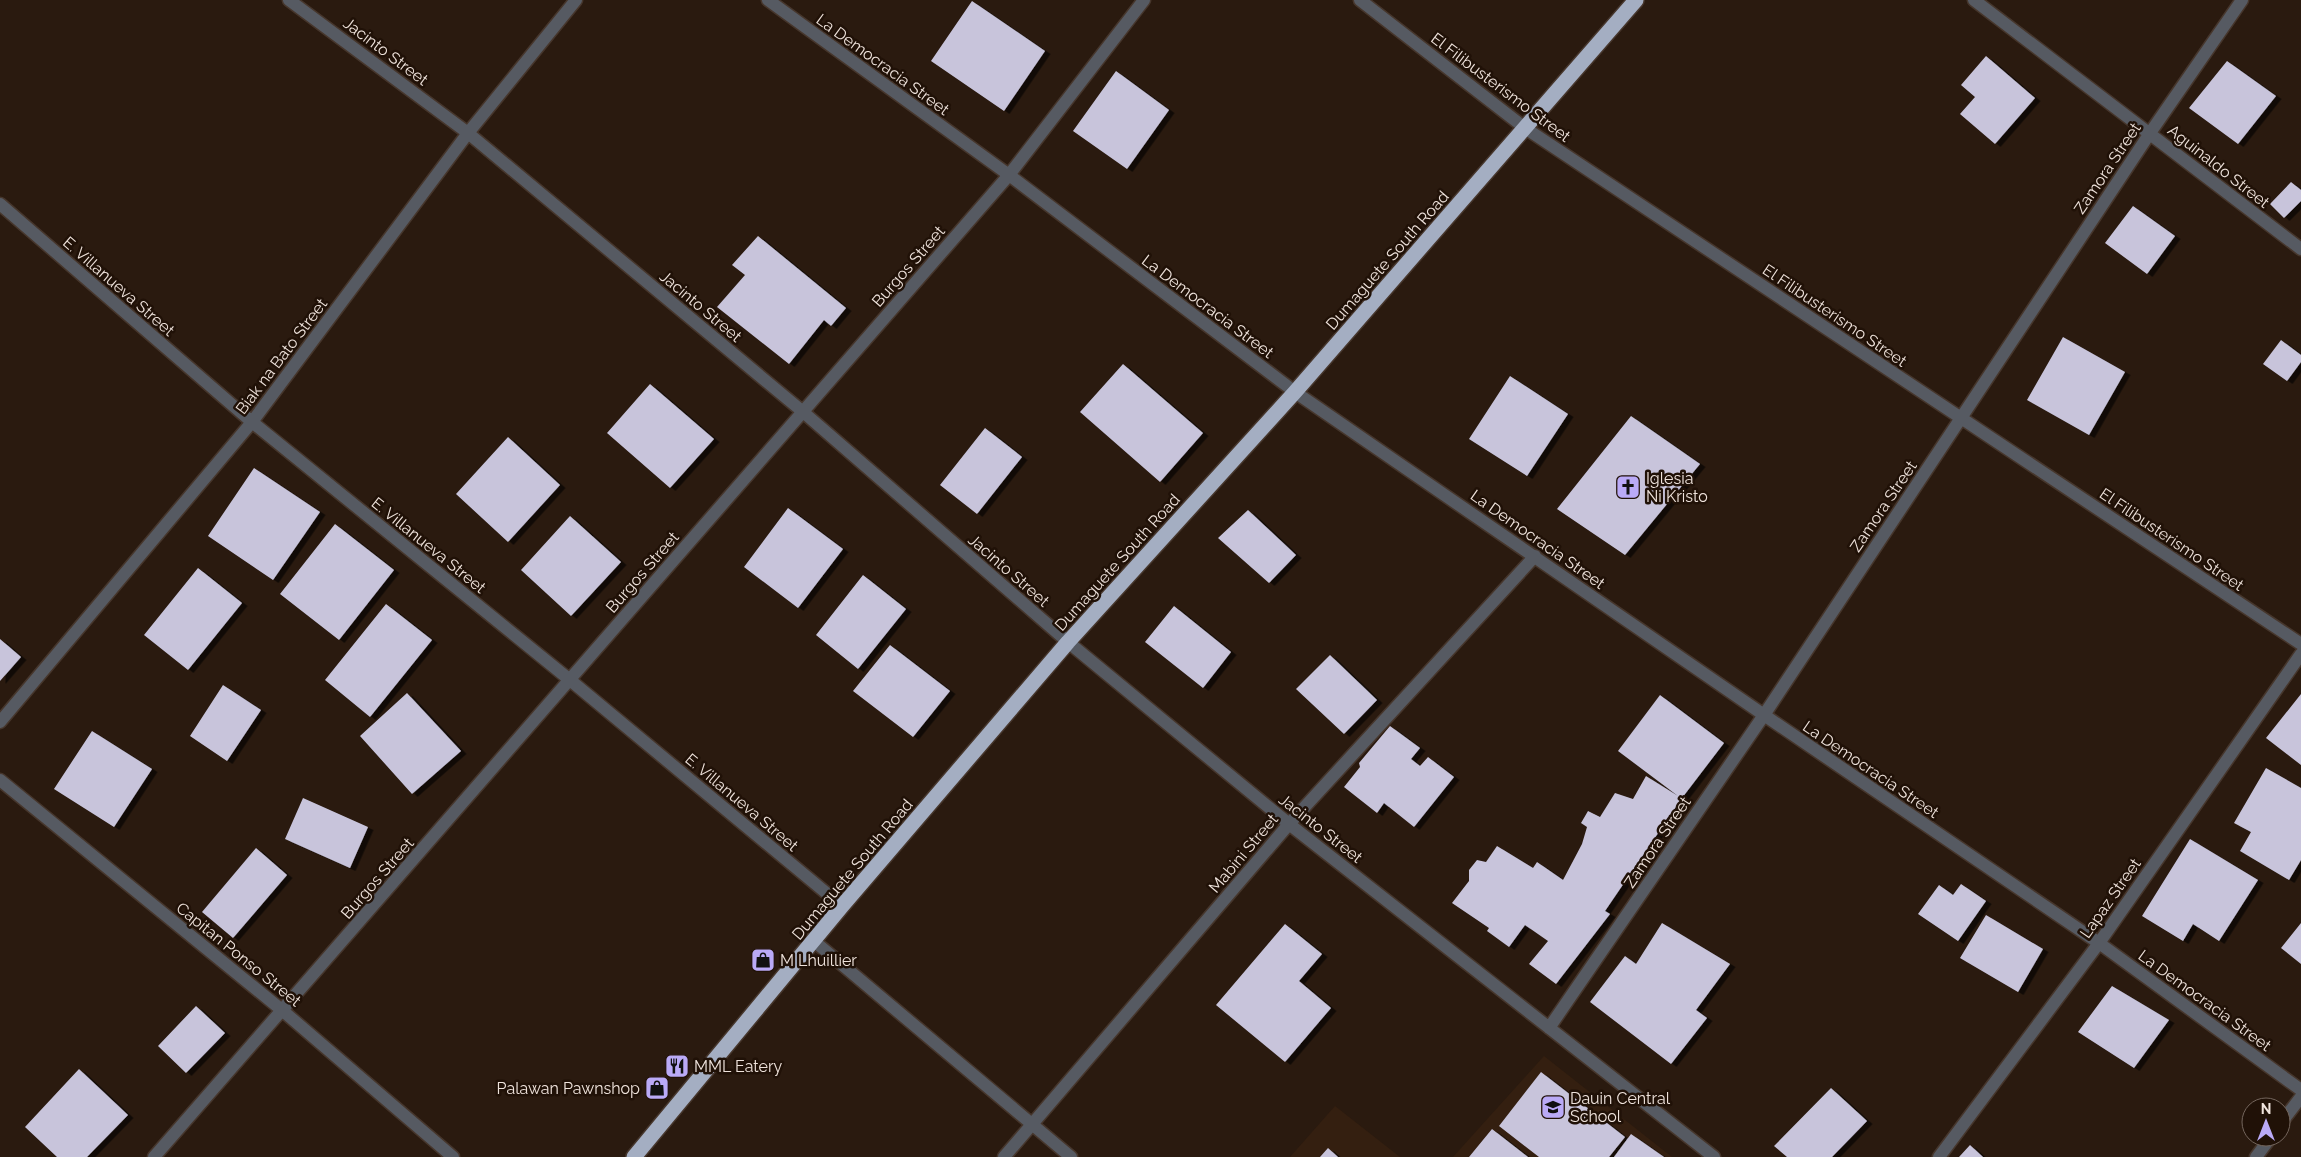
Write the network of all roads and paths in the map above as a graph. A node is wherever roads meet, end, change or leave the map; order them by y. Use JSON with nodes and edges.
{"nodes":[{"id":1,"x":289,"y":0,"type":"edge"},
{"id":2,"x":576,"y":0,"type":"edge"},
{"id":3,"x":768,"y":0,"type":"edge"},
{"id":4,"x":1144,"y":0,"type":"edge"},
{"id":5,"x":1360,"y":0,"type":"edge"},
{"id":6,"x":1636,"y":0,"type":"edge"},
{"id":7,"x":1974,"y":0,"type":"edge"},
{"id":8,"x":2242,"y":0,"type":"edge"},
{"id":9,"x":1525,"y":128,"type":"junction"},
{"id":10,"x":468,"y":133,"type":"junction"},
{"id":11,"x":2150,"y":133,"type":"junction"},
{"id":12,"x":1009,"y":175,"type":"junction"},
{"id":13,"x":0,"y":204,"type":"edge"},
{"id":14,"x":2301,"y":249,"type":"edge"},
{"id":15,"x":1295,"y":392,"type":"junction"},
{"id":16,"x":802,"y":411,"type":"junction"},
{"id":17,"x":1961,"y":418,"type":"junction"},
{"id":18,"x":252,"y":422,"type":"junction"},
{"id":19,"x":1535,"y":556,"type":"junction"},
{"id":20,"x":1068,"y":642,"type":"junction"},
{"id":21,"x":2301,"y":644,"type":"edge"},
{"id":22,"x":2301,"y":654,"type":"edge"},
{"id":23,"x":570,"y":680,"type":"junction"},
{"id":24,"x":1764,"y":715,"type":"junction"},
{"id":25,"x":0,"y":722,"type":"edge"},
{"id":26,"x":0,"y":780,"type":"edge"},
{"id":27,"x":1289,"y":824,"type":"junction"},
{"id":28,"x":842,"y":906,"type":"junction"},
{"id":29,"x":814,"y":941,"type":"junction"},
{"id":30,"x":2098,"y":943,"type":"junction"},
{"id":31,"x":284,"y":1011,"type":"junction"},
{"id":32,"x":1550,"y":1028,"type":"junction"},
{"id":33,"x":2301,"y":1090,"type":"edge"},
{"id":34,"x":2301,"y":1097,"type":"edge"},
{"id":35,"x":2291,"y":1110,"type":"edge"},
{"id":36,"x":1032,"y":1126,"type":"junction"},
{"id":37,"x":154,"y":1157,"type":"edge"},
{"id":38,"x":453,"y":1157,"type":"edge"},
{"id":39,"x":634,"y":1157,"type":"edge"},
{"id":40,"x":1004,"y":1157,"type":"edge"},
{"id":41,"x":1071,"y":1157,"type":"edge"},
{"id":42,"x":1714,"y":1157,"type":"edge"},
{"id":43,"x":1939,"y":1157,"type":"edge"}],
"edges":[{"from":1,"to":10,"type":"street","name":"Jacinto Street"},
{"from":2,"to":10,"type":"street","name":"Biak na Bato Street"},
{"from":3,"to":12,"type":"street","name":"La Democracia Street"},
{"from":4,"to":12,"type":"street","name":"Burgos Street"},
{"from":5,"to":9,"type":"street","name":"El Filibusterismo Street"},
{"from":6,"to":9,"type":"highway","name":"Dumaguete South Road"},
{"from":7,"to":11,"type":"street","name":"Aguinaldo Street"},
{"from":8,"to":11,"type":"street","name":"Zamora Street"},
{"from":9,"to":15,"type":"highway","name":"Dumaguete South Road"},
{"from":9,"to":17,"type":"street","name":"El Filibusterismo Street"},
{"from":10,"to":16,"type":"street","name":"Jacinto Street"},
{"from":10,"to":18,"type":"street","name":"Biak na Bato Street"},
{"from":11,"to":14,"type":"street","name":"Aguinaldo Street"},
{"from":11,"to":17,"type":"street","name":"Zamora Street"},
{"from":12,"to":15,"type":"street","name":"La Democracia Street"},
{"from":12,"to":16,"type":"street","name":"Burgos Street"},
{"from":13,"to":18,"type":"street","name":"E. Villanueva Street"},
{"from":15,"to":19,"type":"street","name":"La Democracia Street"},
{"from":15,"to":20,"type":"highway","name":"Dumaguete South Road"},
{"from":16,"to":20,"type":"street","name":"Jacinto Street"},
{"from":16,"to":23,"type":"street","name":"Burgos Street"},
{"from":17,"to":21,"type":"street","name":"El Filibusterismo Street"},
{"from":17,"to":24,"type":"street","name":"Zamora Street"},
{"from":18,"to":23,"type":"street","name":"E. Villanueva Street"},
{"from":18,"to":25,"type":"street","name":"Biak na Bato Street"},
{"from":19,"to":24,"type":"street","name":"La Democracia Street"},
{"from":19,"to":27,"type":"street","name":"Mabini Street"},
{"from":20,"to":27,"type":"street","name":"Jacinto Street"},
{"from":20,"to":28,"type":"highway","name":"Dumaguete South Road"},
{"from":22,"to":30,"type":"street","name":"Lapaz Street"},
{"from":23,"to":28,"type":"street","name":"E. Villanueva Street"},
{"from":23,"to":31,"type":"street","name":"Burgos Street"},
{"from":24,"to":30,"type":"street","name":"La Democracia Street"},
{"from":24,"to":32,"type":"street","name":"Zamora Street"},
{"from":26,"to":31,"type":"street","name":"Capitan Ponso Street"},
{"from":27,"to":32,"type":"street","name":"Jacinto Street"},
{"from":27,"to":36,"type":"street","name":"Mabini Street"},
{"from":28,"to":29,"type":"highway","name":"Dumaguete South Road"},
{"from":29,"to":36,"type":"street"},
{"from":29,"to":39,"type":"highway","name":"Dumaguete South Road"},
{"from":30,"to":33,"type":"street","name":"La Democracia Street"},
{"from":30,"to":43,"type":"street","name":"Lapaz Street"},
{"from":31,"to":37,"type":"street","name":"Burgos Street"},
{"from":31,"to":38,"type":"street","name":"Capitan Ponso Street"},
{"from":32,"to":42,"type":"street","name":"Jacinto Street"},
{"from":34,"to":35,"type":"street"},
{"from":36,"to":40,"type":"street","name":"Mabini Street"},
{"from":36,"to":41,"type":"street"}]}
